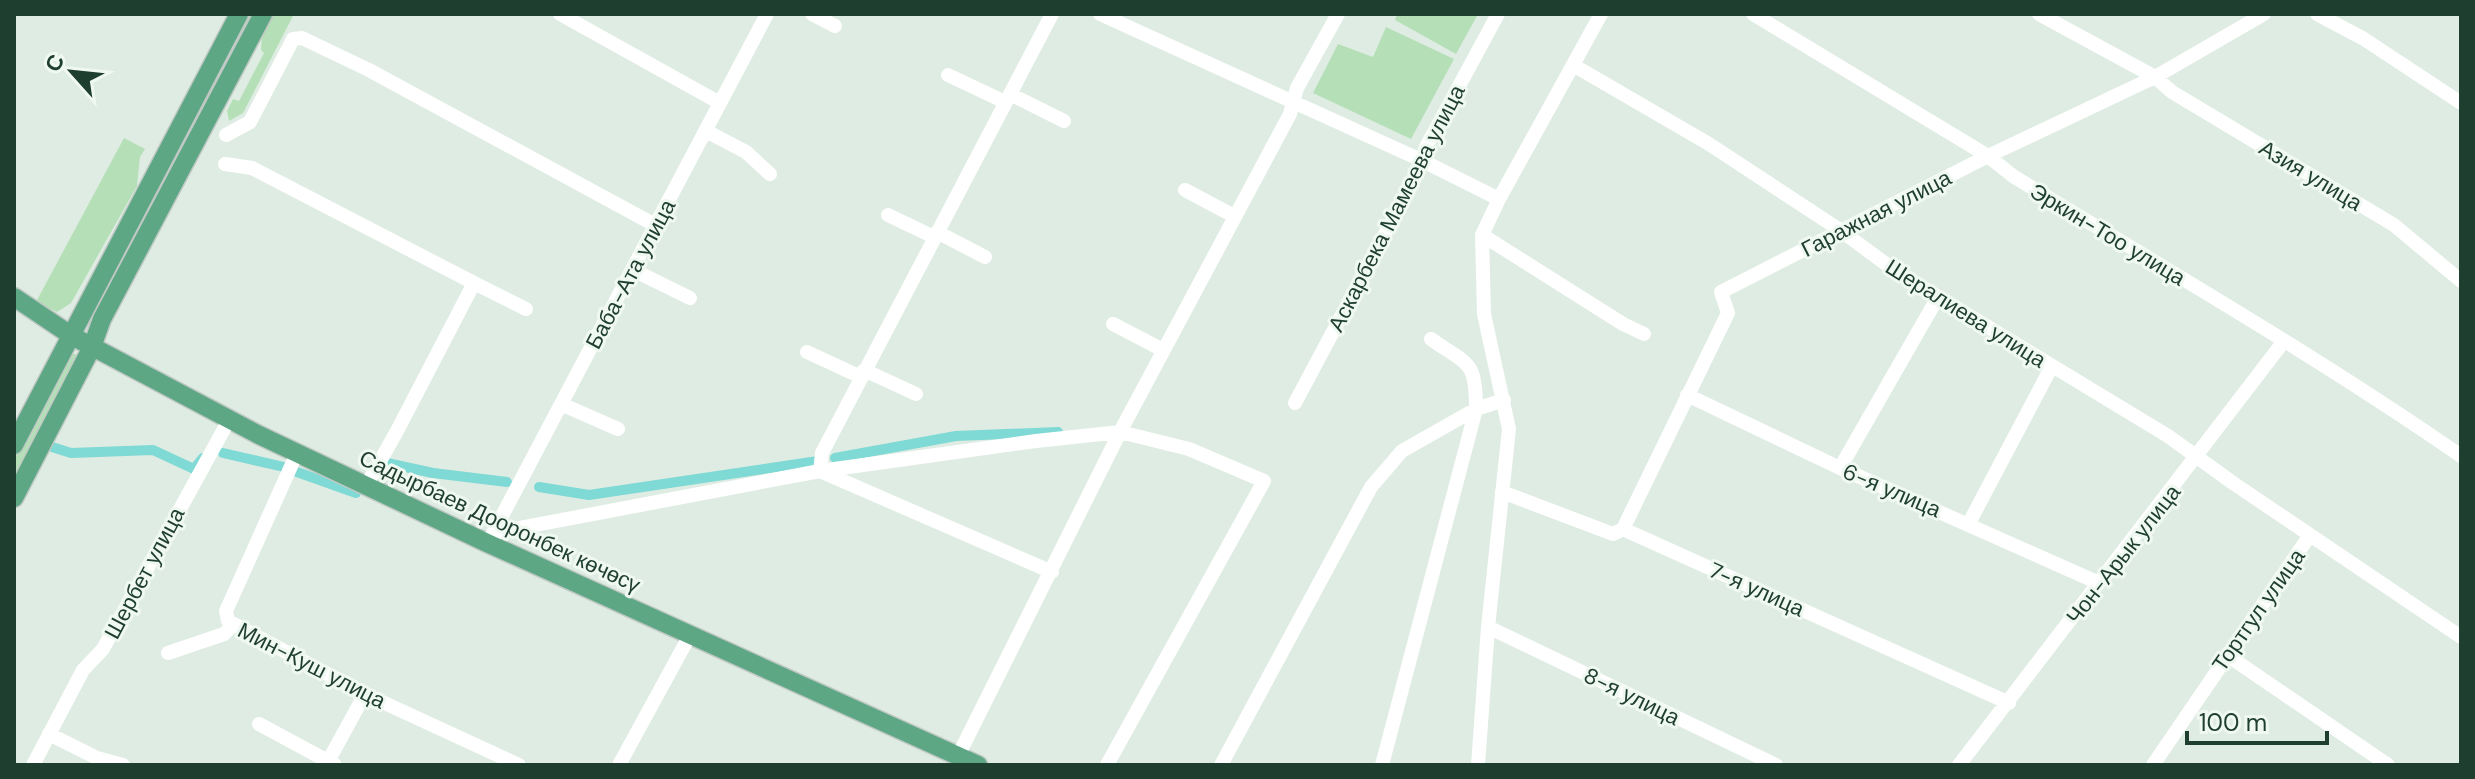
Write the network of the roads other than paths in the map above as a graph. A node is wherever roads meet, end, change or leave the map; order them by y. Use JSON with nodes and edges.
{"nodes":[{"id":1,"x":239,"y":14,"type":"edge"},
{"id":2,"x":263,"y":14,"type":"edge"},
{"id":3,"x":560,"y":14,"type":"edge"},
{"id":4,"x":812,"y":14,"type":"edge"},
{"id":5,"x":1052,"y":14,"type":"edge"},
{"id":6,"x":1100,"y":14,"type":"edge"},
{"id":7,"x":1338,"y":14,"type":"edge"},
{"id":8,"x":1498,"y":14,"type":"edge"},
{"id":9,"x":1601,"y":14,"type":"edge"},
{"id":10,"x":1753,"y":14,"type":"edge"},
{"id":11,"x":2039,"y":14,"type":"edge"},
{"id":12,"x":2264,"y":14,"type":"edge"},
{"id":13,"x":2317,"y":14,"type":"edge"},
{"id":14,"x":761,"y":16,"type":"edge"},
{"id":15,"x":835,"y":26,"type":"dead end"},
{"id":16,"x":1573,"y":65,"type":"junction"},
{"id":17,"x":948,"y":75,"type":"dead end"},
{"id":18,"x":2155,"y":77,"type":"junction"},
{"id":19,"x":1008,"y":98,"type":"junction"},
{"id":20,"x":1293,"y":102,"type":"junction"},
{"id":21,"x":720,"y":103,"type":"junction"},
{"id":22,"x":2461,"y":103,"type":"edge"},
{"id":23,"x":1064,"y":121,"type":"dead end"},
{"id":24,"x":706,"y":131,"type":"junction"},
{"id":25,"x":226,"y":135,"type":"dead end"},
{"id":26,"x":1988,"y":156,"type":"junction"},
{"id":27,"x":1421,"y":160,"type":"junction"},
{"id":28,"x":225,"y":164,"type":"dead end"},
{"id":29,"x":770,"y":174,"type":"dead end"},
{"id":30,"x":1185,"y":190,"type":"dead end"},
{"id":31,"x":1499,"y":199,"type":"junction"},
{"id":32,"x":888,"y":215,"type":"dead end"},
{"id":33,"x":1234,"y":216,"type":"junction"},
{"id":34,"x":655,"y":225,"type":"junction"},
{"id":35,"x":1840,"y":230,"type":"junction"},
{"id":36,"x":935,"y":234,"type":"junction"},
{"id":37,"x":1482,"y":235,"type":"junction"},
{"id":38,"x":121,"y":236,"type":"junction"},
{"id":39,"x":140,"y":246,"type":"junction"},
{"id":40,"x":985,"y":257,"type":"dead end"},
{"id":41,"x":633,"y":270,"type":"junction"},
{"id":42,"x":2461,"y":281,"type":"edge"},
{"id":43,"x":474,"y":283,"type":"junction"},
{"id":44,"x":14,"y":297,"type":"edge"},
{"id":45,"x":1938,"y":297,"type":"junction"},
{"id":46,"x":690,"y":298,"type":"dead end"},
{"id":47,"x":526,"y":309,"type":"dead end"},
{"id":48,"x":1113,"y":324,"type":"dead end"},
{"id":49,"x":1644,"y":334,"type":"dead end"},
{"id":50,"x":72,"y":336,"type":"junction"},
{"id":51,"x":1431,"y":339,"type":"dead end"},
{"id":52,"x":2284,"y":341,"type":"junction"},
{"id":53,"x":92,"y":347,"type":"junction"},
{"id":54,"x":1163,"y":350,"type":"junction"},
{"id":55,"x":807,"y":352,"type":"dead end"},
{"id":56,"x":2052,"y":366,"type":"junction"},
{"id":57,"x":862,"y":374,"type":"junction"},
{"id":58,"x":916,"y":394,"type":"dead end"},
{"id":59,"x":1687,"y":395,"type":"junction"},
{"id":60,"x":1504,"y":400,"type":"junction"},
{"id":61,"x":1295,"y":403,"type":"dead end"},
{"id":62,"x":561,"y":404,"type":"junction"},
{"id":63,"x":1476,"y":409,"type":"junction"},
{"id":64,"x":229,"y":420,"type":"junction"},
{"id":65,"x":618,"y":429,"type":"dead end"},
{"id":66,"x":1120,"y":432,"type":"junction"},
{"id":67,"x":14,"y":445,"type":"edge"},
{"id":68,"x":297,"y":453,"type":"junction"},
{"id":69,"x":2461,"y":456,"type":"edge"},
{"id":70,"x":2198,"y":457,"type":"junction"},
{"id":71,"x":1840,"y":468,"type":"junction"},
{"id":72,"x":820,"y":471,"type":"junction"},
{"id":73,"x":366,"y":486,"type":"junction"},
{"id":74,"x":1502,"y":492,"type":"junction"},
{"id":75,"x":14,"y":498,"type":"edge"},
{"id":76,"x":1969,"y":523,"type":"junction"},
{"id":77,"x":1623,"y":529,"type":"junction"},
{"id":78,"x":2310,"y":535,"type":"junction"},
{"id":79,"x":490,"y":538,"type":"junction"},
{"id":80,"x":1052,"y":572,"type":"junction"},
{"id":81,"x":2099,"y":583,"type":"junction"},
{"id":82,"x":233,"y":625,"type":"junction"},
{"id":83,"x":1488,"y":627,"type":"junction"},
{"id":84,"x":690,"y":635,"type":"junction"},
{"id":85,"x":2461,"y":637,"type":"edge"},
{"id":86,"x":168,"y":653,"type":"dead end"},
{"id":87,"x":2227,"y":655,"type":"junction"},
{"id":88,"x":365,"y":694,"type":"junction"},
{"id":89,"x":2009,"y":703,"type":"junction"},
{"id":90,"x":259,"y":724,"type":"dead end"},
{"id":91,"x":49,"y":734,"type":"junction"},
{"id":92,"x":958,"y":756,"type":"junction"},
{"id":93,"x":330,"y":764,"type":"edge"},
{"id":94,"x":33,"y":765,"type":"edge"},
{"id":95,"x":123,"y":765,"type":"edge"},
{"id":96,"x":519,"y":765,"type":"edge"},
{"id":97,"x":619,"y":765,"type":"edge"},
{"id":98,"x":978,"y":765,"type":"edge"},
{"id":99,"x":1107,"y":765,"type":"edge"},
{"id":100,"x":1221,"y":765,"type":"edge"},
{"id":101,"x":1382,"y":765,"type":"edge"},
{"id":102,"x":1478,"y":765,"type":"edge"},
{"id":103,"x":1776,"y":765,"type":"edge"},
{"id":104,"x":1959,"y":765,"type":"edge"},
{"id":105,"x":2153,"y":765,"type":"edge"},
{"id":106,"x":2388,"y":765,"type":"edge"}],
"edges":[{"from":1,"to":38,"type":"main road"},
{"from":2,"to":39,"type":"main road"},
{"from":3,"to":21,"type":"street"},
{"from":4,"to":15,"type":"street"},
{"from":5,"to":19,"type":"street"},
{"from":6,"to":20,"type":"street"},
{"from":7,"to":20,"type":"street"},
{"from":8,"to":27,"type":"street","name":"Аскарбека Мамеева улица"},
{"from":9,"to":16,"type":"street"},
{"from":10,"to":26,"type":"street","name":"Эркин-Тоо улица"},
{"from":11,"to":18,"type":"street","name":"Азия улица"},
{"from":12,"to":18,"type":"street","name":"Гаражная улица"},
{"from":13,"to":22,"type":"street"},
{"from":14,"to":21,"type":"street","name":"Баба-Ата улица"},
{"from":16,"to":31,"type":"street"},
{"from":16,"to":35,"type":"street","name":"Шералиева улица"},
{"from":17,"to":19,"type":"street"},
{"from":18,"to":26,"type":"street","name":"Гаражная улица"},
{"from":18,"to":42,"type":"street","name":"Азия улица"},
{"from":19,"to":23,"type":"street"},
{"from":19,"to":36,"type":"street"},
{"from":20,"to":27,"type":"street"},
{"from":20,"to":33,"type":"street"},
{"from":21,"to":24,"type":"street","name":"Баба-Ата улица"},
{"from":24,"to":29,"type":"street"},
{"from":24,"to":34,"type":"street","name":"Баба-Ата улица"},
{"from":25,"to":34,"type":"street"},
{"from":26,"to":35,"type":"street","name":"Гаражная улица"},
{"from":26,"to":52,"type":"street","name":"Эркин-Тоо улица"},
{"from":27,"to":31,"type":"street"},
{"from":27,"to":61,"type":"street","name":"Аскарбека Мамеева улица"},
{"from":28,"to":43,"type":"street"},
{"from":30,"to":33,"type":"street"},
{"from":31,"to":37,"type":"street"},
{"from":32,"to":36,"type":"street"},
{"from":33,"to":54,"type":"street"},
{"from":34,"to":41,"type":"street","name":"Баба-Ата улица"},
{"from":35,"to":45,"type":"street","name":"Шералиева улица"},
{"from":35,"to":59,"type":"street","name":"Гаражная улица"},
{"from":36,"to":40,"type":"street"},
{"from":36,"to":57,"type":"street"},
{"from":37,"to":49,"type":"street"},
{"from":37,"to":60,"type":"street"},
{"from":38,"to":39,"type":"main road"},
{"from":38,"to":50,"type":"main road"},
{"from":39,"to":53,"type":"main road"},
{"from":41,"to":46,"type":"street"},
{"from":41,"to":62,"type":"street","name":"Баба-Ата улица"},
{"from":43,"to":47,"type":"street"},
{"from":43,"to":73,"type":"street"},
{"from":44,"to":50,"type":"main road","name":"Садырбаев Дооронбек көчөсү"},
{"from":45,"to":56,"type":"street","name":"Шералиева улица"},
{"from":45,"to":71,"type":"street"},
{"from":48,"to":54,"type":"street"},
{"from":50,"to":53,"type":"main road","name":"Садырбаев Дооронбек көчөсү"},
{"from":50,"to":67,"type":"main road"},
{"from":51,"to":63,"type":"street"},
{"from":52,"to":69,"type":"street","name":"Эркин-Тоо улица"},
{"from":52,"to":70,"type":"street","name":"Чон-Арык улица"},
{"from":53,"to":64,"type":"main road","name":"Садырбаев Дооронбек көчөсү"},
{"from":53,"to":75,"type":"main road"},
{"from":54,"to":66,"type":"street"},
{"from":55,"to":57,"type":"street"},
{"from":56,"to":70,"type":"street","name":"Шералиева улица"},
{"from":56,"to":76,"type":"street"},
{"from":57,"to":58,"type":"street"},
{"from":57,"to":72,"type":"street"},
{"from":59,"to":71,"type":"street","name":"6-я улица"},
{"from":59,"to":77,"type":"street","name":"Гаражная улица"},
{"from":60,"to":63,"type":"street"},
{"from":60,"to":74,"type":"street"},
{"from":62,"to":65,"type":"street"},
{"from":62,"to":79,"type":"street","name":"Баба-Ата улица"},
{"from":63,"to":100,"type":"street"},
{"from":63,"to":101,"type":"street"},
{"from":64,"to":68,"type":"main road","name":"Садырбаев Дооронбек көчөсү"},
{"from":64,"to":91,"type":"street","name":"Шербет улица"},
{"from":66,"to":72,"type":"street"},
{"from":66,"to":80,"type":"street"},
{"from":66,"to":99,"type":"street"},
{"from":68,"to":73,"type":"main road","name":"Садырбаев Дооронбек көчөсү"},
{"from":68,"to":82,"type":"street","name":"Мин-Куш улица"},
{"from":70,"to":78,"type":"street","name":"Шералиева улица"},
{"from":70,"to":81,"type":"street","name":"Чон-Арык улица"},
{"from":71,"to":76,"type":"street","name":"6-я улица"},
{"from":72,"to":79,"type":"street"},
{"from":72,"to":80,"type":"street"},
{"from":73,"to":79,"type":"main road","name":"Садырбаев Дооронбек көчөсү"},
{"from":74,"to":77,"type":"street","name":"7-я улица"},
{"from":74,"to":83,"type":"street"},
{"from":76,"to":81,"type":"street","name":"6-я улица"},
{"from":77,"to":89,"type":"street","name":"7-я улица"},
{"from":78,"to":85,"type":"street","name":"Шералиева улица"},
{"from":78,"to":87,"type":"street","name":"Тортгул улица"},
{"from":79,"to":84,"type":"main road","name":"Садырбаев Дооронбек көчөсү"},
{"from":80,"to":92,"type":"street"},
{"from":81,"to":89,"type":"street","name":"Чон-Арык улица"},
{"from":82,"to":86,"type":"street"},
{"from":82,"to":88,"type":"street","name":"Мин-Куш улица"},
{"from":83,"to":102,"type":"street"},
{"from":83,"to":103,"type":"street","name":"8-я улица"},
{"from":84,"to":92,"type":"main road","name":"Садырбаев Дооронбек көчөсү"},
{"from":84,"to":97,"type":"street"},
{"from":87,"to":105,"type":"street","name":"Тортгул улица"},
{"from":87,"to":106,"type":"street"},
{"from":88,"to":93,"type":"street"},
{"from":88,"to":96,"type":"street","name":"Мин-Куш улица"},
{"from":89,"to":104,"type":"street","name":"Чон-Арык улица"},
{"from":90,"to":93,"type":"street"},
{"from":91,"to":94,"type":"street","name":"Шербет улица"},
{"from":91,"to":95,"type":"street"},
{"from":92,"to":98,"type":"main road","name":"Садырбаев Дооронбек көчөсү"}]}
